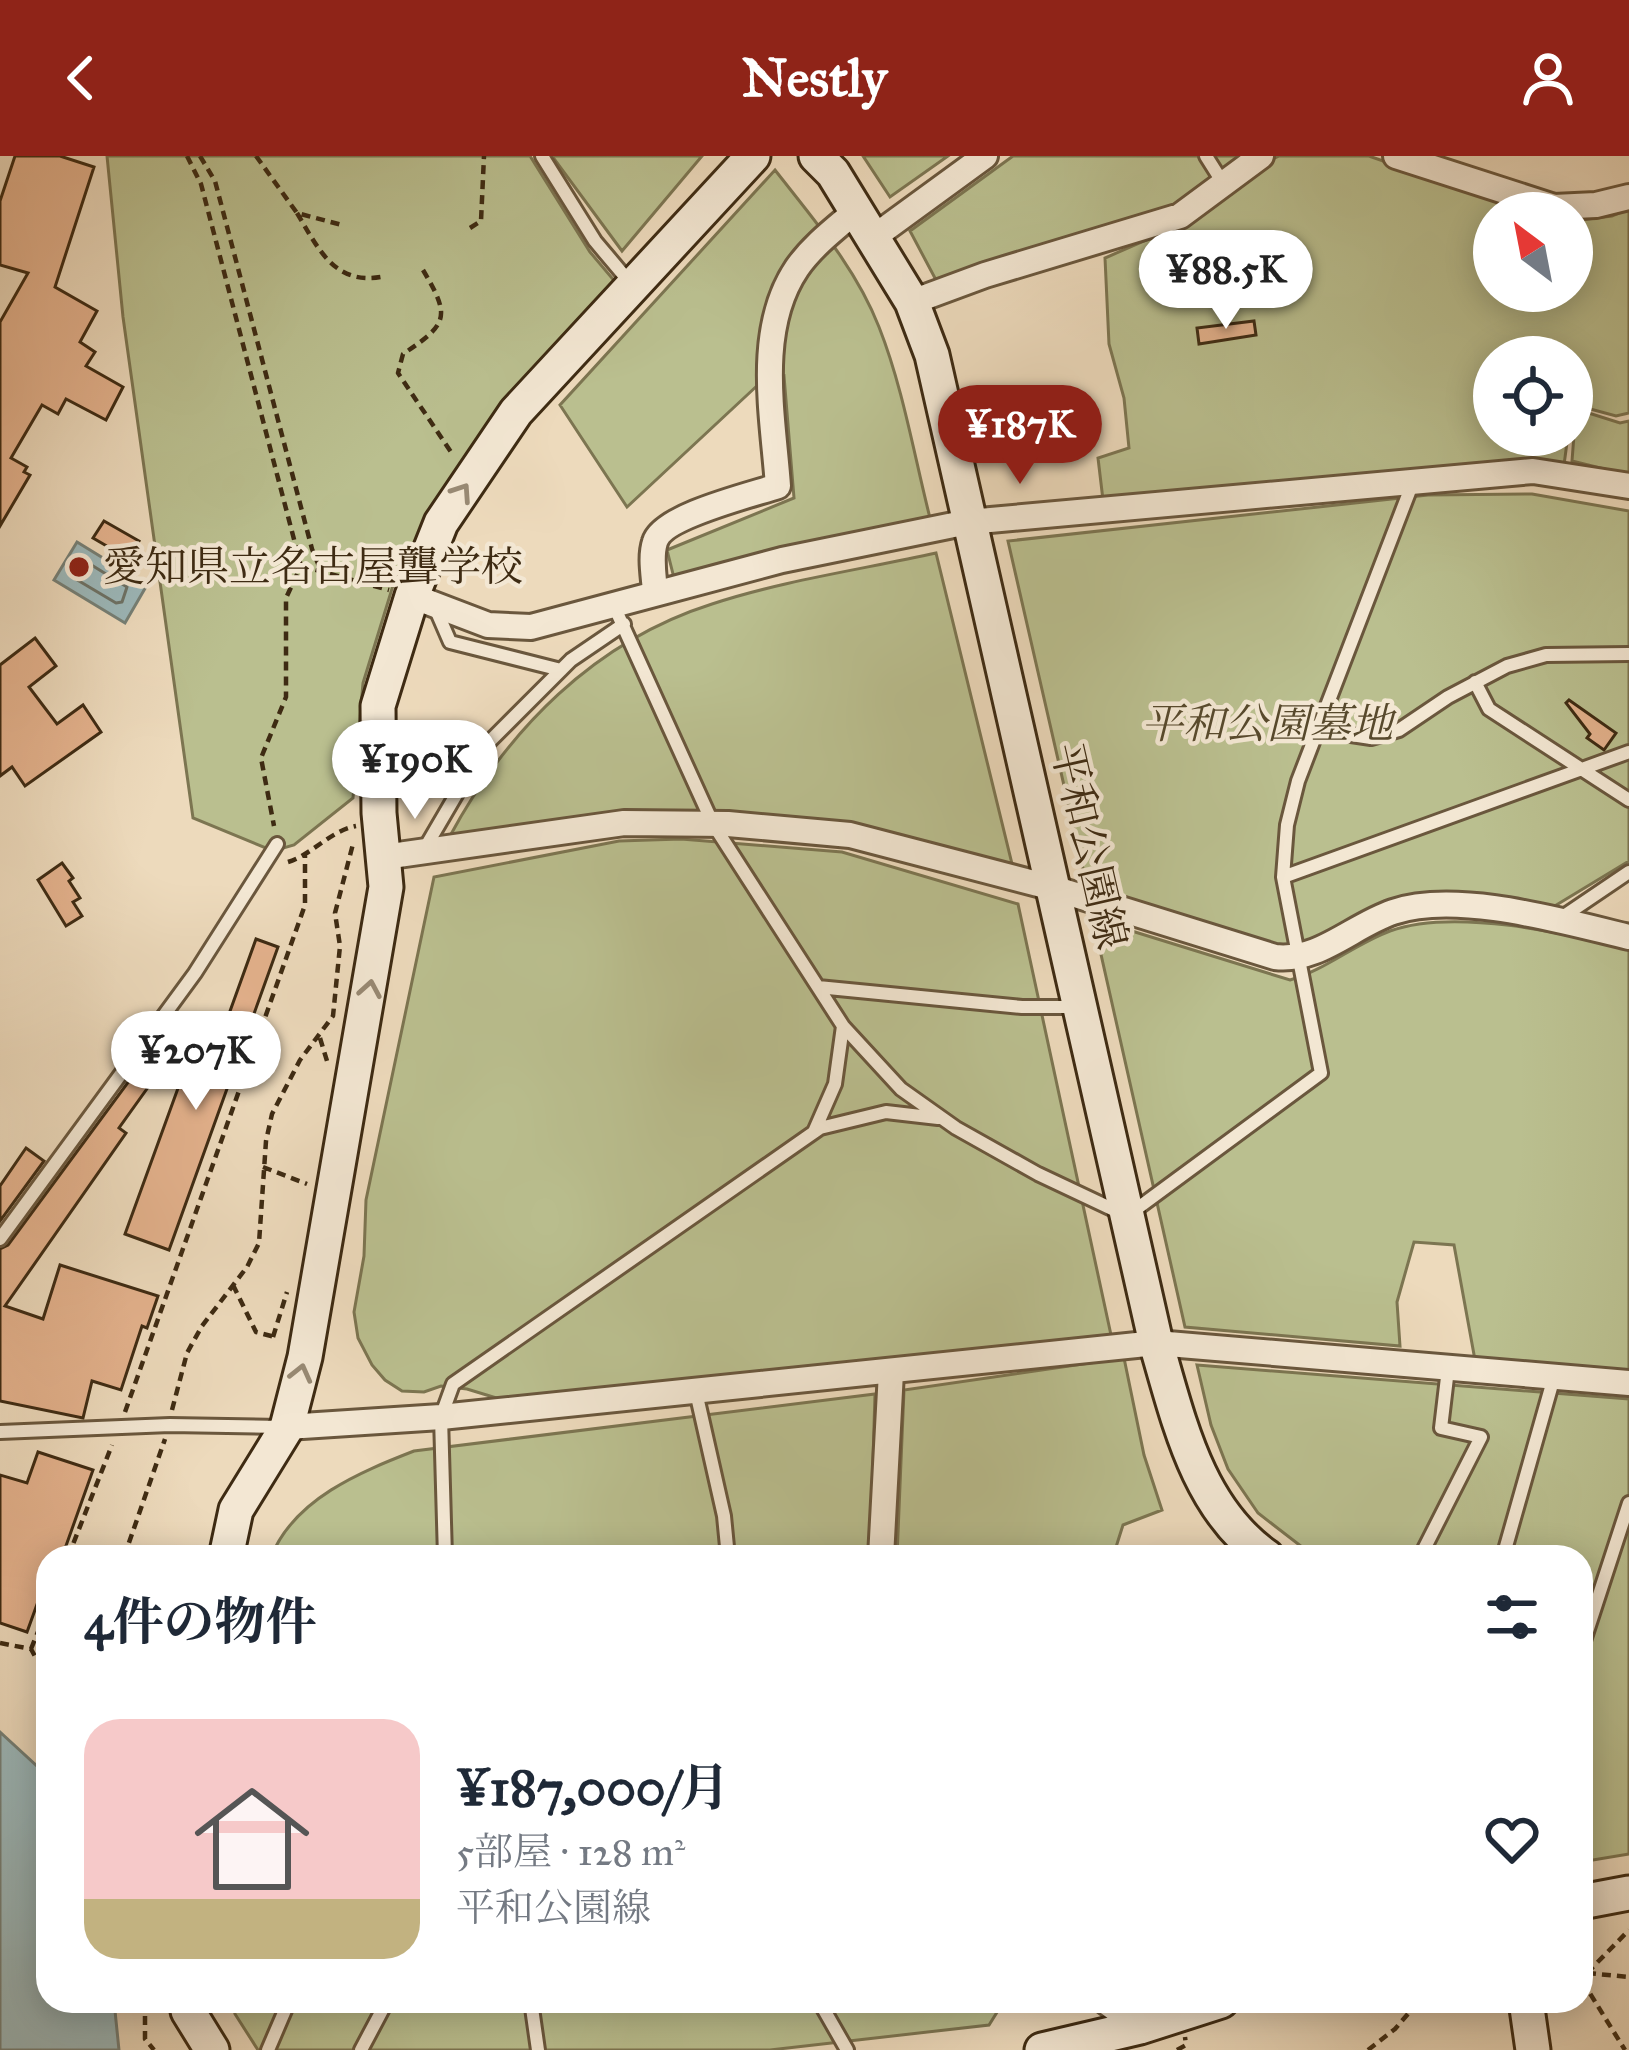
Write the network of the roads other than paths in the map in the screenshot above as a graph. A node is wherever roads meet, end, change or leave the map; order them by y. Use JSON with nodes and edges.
{"nodes":[{"id":1,"x":542,"y":156,"type":"edge"},
{"id":2,"x":753,"y":156,"type":"edge"},
{"id":3,"x":816,"y":156,"type":"edge"},
{"id":4,"x":985,"y":156,"type":"edge"},
{"id":5,"x":1206,"y":156,"type":"edge"},
{"id":6,"x":1261,"y":156,"type":"edge"},
{"id":7,"x":1396,"y":156,"type":"edge"},
{"id":8,"x":1224,"y":184,"type":"junction"},
{"id":9,"x":1629,"y":197,"type":"edge"},
{"id":10,"x":865,"y":224,"type":"junction"},
{"id":11,"x":633,"y":286,"type":"junction"},
{"id":12,"x":912,"y":302,"type":"junction"},
{"id":13,"x":1414,"y":480,"type":"junction"},
{"id":14,"x":1629,"y":487,"type":"edge"},
{"id":15,"x":968,"y":522,"type":"junction"},
{"id":16,"x":655,"y":592,"type":"junction"},
{"id":17,"x":423,"y":600,"type":"junction"},
{"id":18,"x":619,"y":614,"type":"junction"},
{"id":19,"x":1629,"y":654,"type":"edge"},
{"id":20,"x":561,"y":670,"type":"junction"},
{"id":21,"x":1474,"y":682,"type":"junction"},
{"id":22,"x":1318,"y":730,"type":"junction"},
{"id":23,"x":1629,"y":752,"type":"edge"},
{"id":24,"x":1582,"y":769,"type":"junction"},
{"id":25,"x":1629,"y":800,"type":"edge"},
{"id":26,"x":713,"y":824,"type":"junction"},
{"id":27,"x":277,"y":844,"type":"road end"},
{"id":28,"x":422,"y":852,"type":"junction"},
{"id":29,"x":384,"y":857,"type":"junction"},
{"id":30,"x":1629,"y":872,"type":"edge"},
{"id":31,"x":1283,"y":877,"type":"junction"},
{"id":32,"x":1053,"y":888,"type":"junction"},
{"id":33,"x":1559,"y":919,"type":"junction"},
{"id":34,"x":1629,"y":937,"type":"edge"},
{"id":35,"x":1298,"y":959,"type":"junction"},
{"id":36,"x":818,"y":987,"type":"junction"},
{"id":37,"x":1080,"y":1007,"type":"junction"},
{"id":38,"x":843,"y":1026,"type":"junction"},
{"id":39,"x":942,"y":1118,"type":"junction"},
{"id":40,"x":814,"y":1132,"type":"junction"},
{"id":41,"x":1127,"y":1216,"type":"junction"},
{"id":42,"x":0,"y":1239,"type":"edge"},
{"id":43,"x":1156,"y":1343,"type":"junction"},
{"id":44,"x":1448,"y":1369,"type":"junction"},
{"id":45,"x":891,"y":1372,"type":"junction"},
{"id":46,"x":1554,"y":1377,"type":"junction"},
{"id":47,"x":1629,"y":1383,"type":"edge"},
{"id":48,"x":696,"y":1392,"type":"junction"},
{"id":49,"x":441,"y":1417,"type":"junction"},
{"id":50,"x":287,"y":1426,"type":"junction"},
{"id":51,"x":0,"y":1432,"type":"edge"},
{"id":52,"x":1629,"y":1503,"type":"edge"},
{"id":53,"x":229,"y":1545,"type":"edge"},
{"id":54,"x":445,"y":1545,"type":"edge"},
{"id":55,"x":727,"y":1545,"type":"edge"},
{"id":56,"x":881,"y":1545,"type":"edge"},
{"id":57,"x":1256,"y":1545,"type":"edge"},
{"id":58,"x":1426,"y":1545,"type":"edge"},
{"id":59,"x":1506,"y":1545,"type":"edge"},
{"id":60,"x":1593,"y":1612,"type":"edge"},
{"id":61,"x":1629,"y":1892,"type":"edge"},
{"id":62,"x":1593,"y":1899,"type":"edge"},
{"id":63,"x":189,"y":2013,"type":"edge"},
{"id":64,"x":284,"y":2013,"type":"edge"},
{"id":65,"x":381,"y":2013,"type":"edge"},
{"id":66,"x":532,"y":2013,"type":"edge"},
{"id":67,"x":826,"y":2013,"type":"edge"},
{"id":68,"x":1121,"y":2013,"type":"edge"},
{"id":69,"x":1184,"y":2013,"type":"edge"},
{"id":70,"x":1528,"y":2013,"type":"edge"},
{"id":71,"x":1140,"y":2027,"type":"junction"},
{"id":72,"x":212,"y":2050,"type":"edge"},
{"id":73,"x":268,"y":2050,"type":"edge"},
{"id":74,"x":362,"y":2050,"type":"edge"},
{"id":75,"x":538,"y":2050,"type":"edge"},
{"id":76,"x":847,"y":2050,"type":"edge"},
{"id":77,"x":1042,"y":2050,"type":"edge"},
{"id":78,"x":1533,"y":2050,"type":"edge"}],
"edges":[{"from":1,"to":11,"type":"lane"},
{"from":2,"to":11,"type":"street"},
{"from":3,"to":10,"type":"street","name":"平和公園線"},
{"from":4,"to":10,"type":"street"},
{"from":5,"to":8,"type":"lane"},
{"from":6,"to":8,"type":"street"},
{"from":7,"to":9,"type":"street"},
{"from":8,"to":12,"type":"street"},
{"from":10,"to":12,"type":"street","name":"平和公園線"},
{"from":10,"to":16,"type":"street"},
{"from":17,"to":11,"type":"street","one_way":true},
{"from":12,"to":15,"type":"street","name":"平和公園線"},
{"from":13,"to":14,"type":"street"},
{"from":13,"to":15,"type":"street"},
{"from":13,"to":22,"type":"lane"},
{"from":15,"to":16,"type":"street"},
{"from":15,"to":32,"type":"street","name":"平和公園線"},
{"from":16,"to":18,"type":"street"},
{"from":17,"to":18,"type":"street"},
{"from":17,"to":20,"type":"lane"},
{"from":17,"to":29,"type":"street"},
{"from":18,"to":20,"type":"lane"},
{"from":18,"to":26,"type":"lane"},
{"from":19,"to":21,"type":"lane"},
{"from":20,"to":28,"type":"lane"},
{"from":21,"to":22,"type":"lane"},
{"from":21,"to":24,"type":"lane"},
{"from":22,"to":31,"type":"lane"},
{"from":23,"to":24,"type":"lane"},
{"from":24,"to":25,"type":"lane"},
{"from":24,"to":31,"type":"lane"},
{"from":26,"to":28,"type":"street"},
{"from":26,"to":32,"type":"street"},
{"from":26,"to":36,"type":"lane"},
{"from":27,"to":42,"type":"lane"},
{"from":28,"to":29,"type":"street"},
{"from":50,"to":29,"type":"street","one_way":true},
{"from":30,"to":33,"type":"lane"},
{"from":31,"to":35,"type":"lane"},
{"from":32,"to":35,"type":"street"},
{"from":32,"to":37,"type":"street","name":"平和公園線"},
{"from":33,"to":34,"type":"street"},
{"from":33,"to":35,"type":"street"},
{"from":35,"to":41,"type":"lane"},
{"from":36,"to":37,"type":"lane"},
{"from":36,"to":38,"type":"lane"},
{"from":37,"to":41,"type":"street","name":"平和公園線"},
{"from":38,"to":39,"type":"lane"},
{"from":38,"to":40,"type":"lane"},
{"from":39,"to":40,"type":"lane"},
{"from":39,"to":41,"type":"lane"},
{"from":40,"to":49,"type":"lane"},
{"from":41,"to":43,"type":"street","name":"平和公園線"},
{"from":43,"to":44,"type":"street"},
{"from":43,"to":45,"type":"street"},
{"from":43,"to":57,"type":"street","name":"平和公園線"},
{"from":44,"to":46,"type":"street"},
{"from":44,"to":58,"type":"lane"},
{"from":45,"to":48,"type":"street"},
{"from":45,"to":56,"type":"street"},
{"from":46,"to":47,"type":"street"},
{"from":46,"to":59,"type":"lane"},
{"from":48,"to":49,"type":"street"},
{"from":48,"to":55,"type":"lane"},
{"from":49,"to":50,"type":"street"},
{"from":49,"to":54,"type":"lane"},
{"from":50,"to":51,"type":"lane"},
{"from":50,"to":53,"type":"street"},
{"from":52,"to":60,"type":"lane"},
{"from":61,"to":62,"type":"street"},
{"from":63,"to":72,"type":"street"},
{"from":64,"to":73,"type":"lane"},
{"from":65,"to":74,"type":"lane"},
{"from":66,"to":75,"type":"lane"},
{"from":67,"to":76,"type":"lane"},
{"from":68,"to":71,"type":"street"},
{"from":69,"to":71,"type":"street"},
{"from":70,"to":78,"type":"street"},
{"from":71,"to":77,"type":"street"}]}
